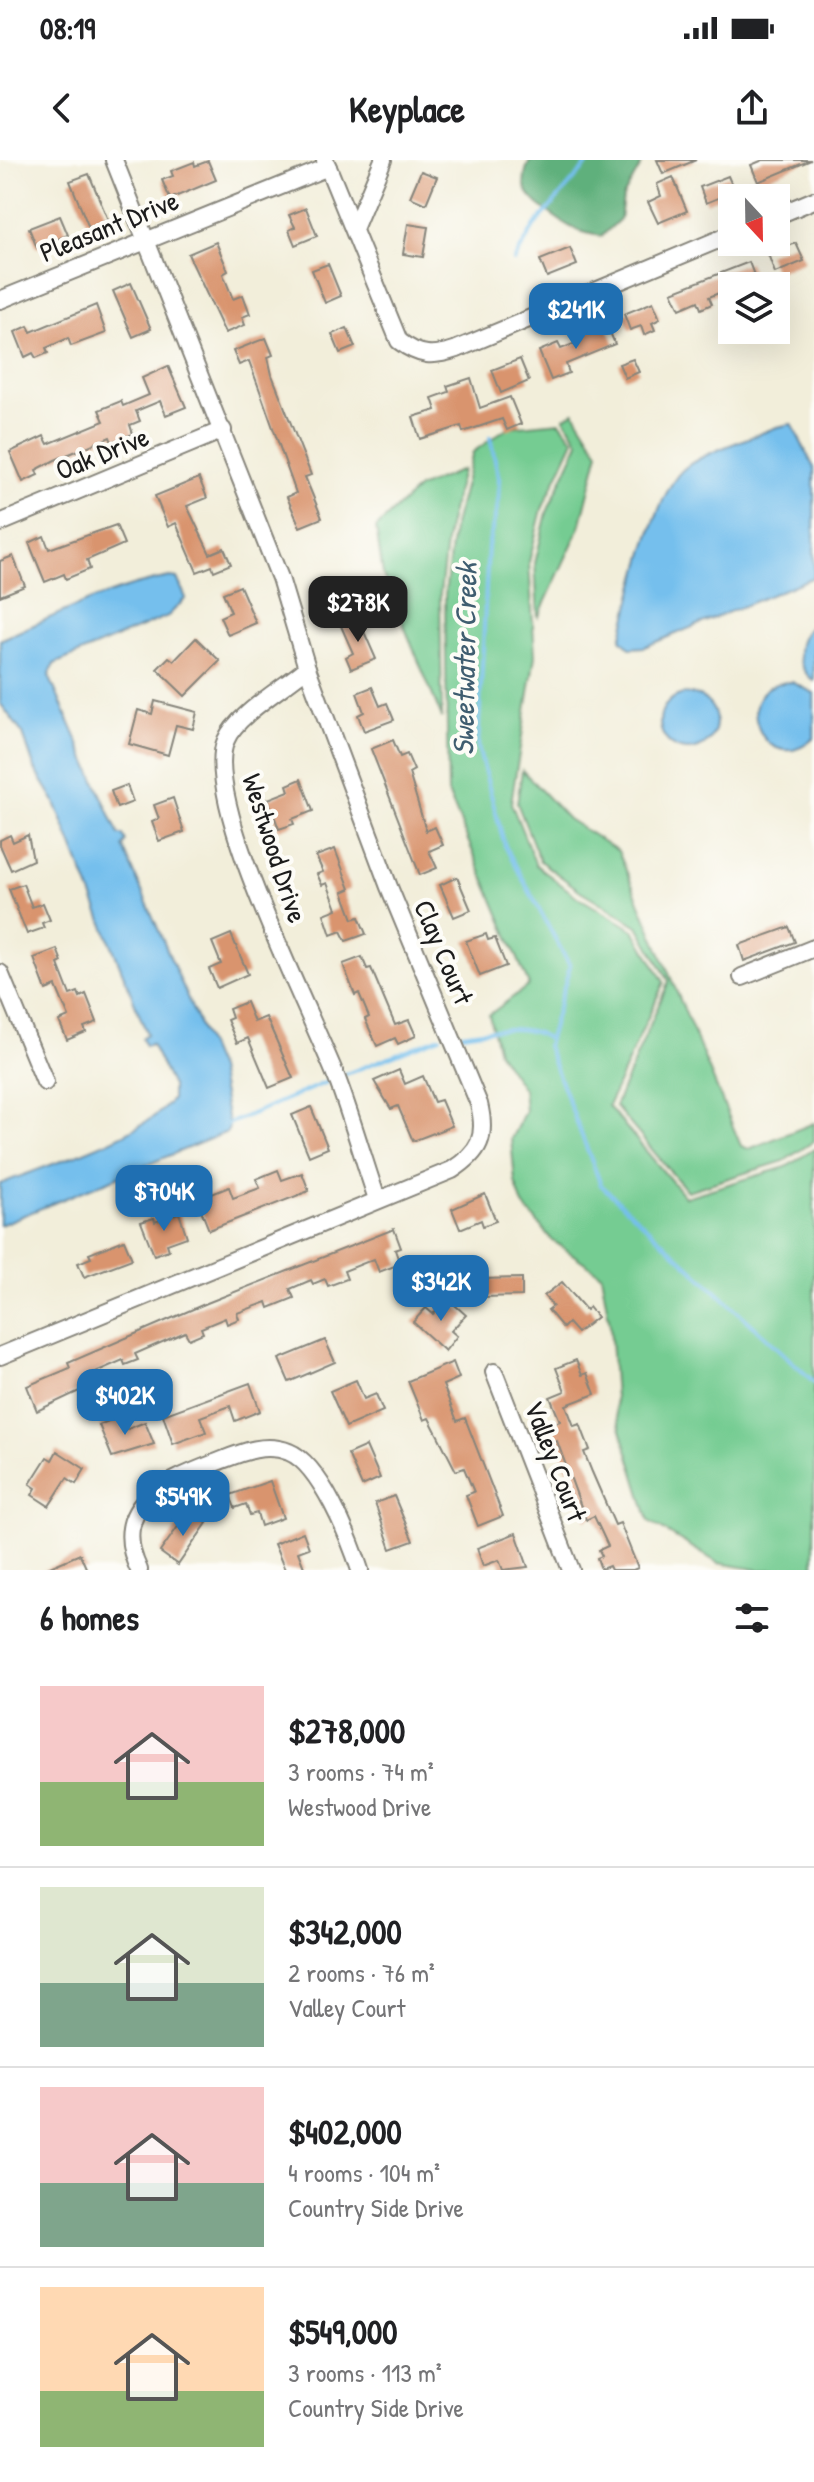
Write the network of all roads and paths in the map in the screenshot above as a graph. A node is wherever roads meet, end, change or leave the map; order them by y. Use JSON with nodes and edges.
{"nodes":[{"id":1,"x":114,"y":160,"type":"edge"},
{"id":2,"x":383,"y":160,"type":"edge"},
{"id":3,"x":327,"y":163,"type":"edge"},
{"id":4,"x":814,"y":200,"type":"edge"},
{"id":5,"x":790,"y":210,"type":"edge"},
{"id":6,"x":354,"y":229,"type":"junction"},
{"id":7,"x":147,"y":238,"type":"junction"},
{"id":8,"x":718,"y":240,"type":"edge"},
{"id":9,"x":0,"y":300,"type":"edge"},
{"id":10,"x":223,"y":430,"type":"junction"},
{"id":11,"x":0,"y":523,"type":"edge"},
{"id":12,"x":307,"y":668,"type":"junction"},
{"id":13,"x":814,"y":948,"type":"edge"},
{"id":14,"x":0,"y":973,"type":"edge"},
{"id":15,"x":742,"y":977,"type":"dead end"},
{"id":16,"x":45,"y":1082,"type":"dead end"},
{"id":17,"x":377,"y":1199,"type":"junction"},
{"id":18,"x":0,"y":1356,"type":"edge"},
{"id":19,"x":494,"y":1372,"type":"dead end"},
{"id":20,"x":139,"y":1570,"type":"edge"},
{"id":21,"x":360,"y":1570,"type":"edge"},
{"id":22,"x":571,"y":1570,"type":"edge"}],
"edges":[{"from":1,"to":7,"type":"street"},
{"from":2,"to":6,"type":"street"},
{"from":3,"to":6,"type":"street"},
{"from":3,"to":7,"type":"street","name":"Pleasant Drive"},
{"from":4,"to":5,"type":"street"},
{"from":6,"to":8,"type":"street"},
{"from":7,"to":9,"type":"street","name":"Pleasant Drive"},
{"from":7,"to":10,"type":"street"},
{"from":10,"to":11,"type":"street","name":"Oak Drive"},
{"from":10,"to":12,"type":"street"},
{"from":12,"to":17,"type":"street","name":"Westwood Drive"},
{"from":12,"to":17,"type":"street","name":"Clay Court"},
{"from":13,"to":15,"type":"street"},
{"from":14,"to":16,"type":"street"},
{"from":17,"to":18,"type":"street"},
{"from":19,"to":22,"type":"street","name":"Valley Court"},
{"from":20,"to":21,"type":"street"}]}
